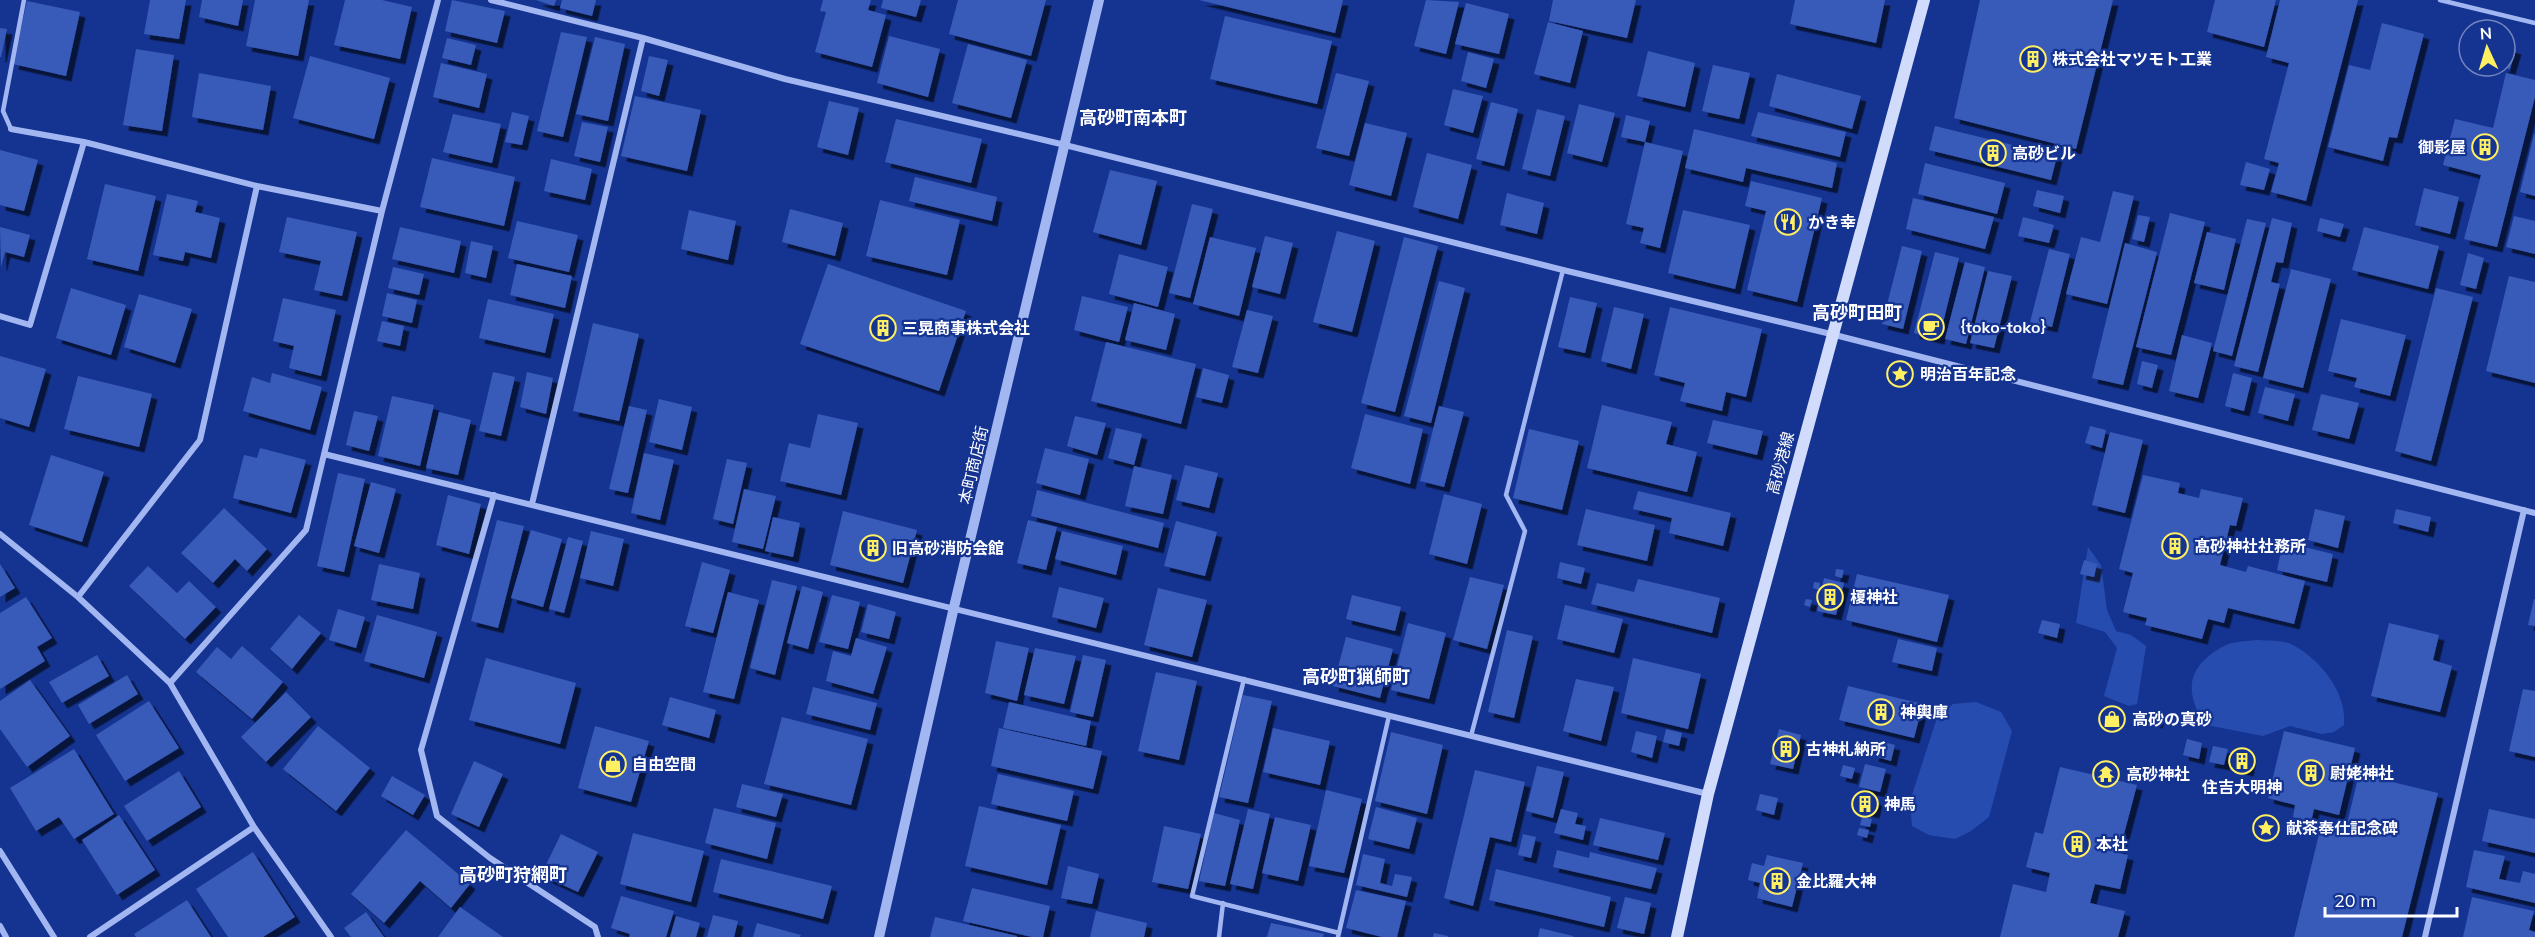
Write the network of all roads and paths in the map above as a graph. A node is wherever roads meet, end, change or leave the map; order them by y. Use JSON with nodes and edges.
{"nodes":[{"id":1,"x":24,"y":0,"type":"edge"},
{"id":2,"x":438,"y":0,"type":"edge"},
{"id":3,"x":491,"y":0,"type":"edge"},
{"id":4,"x":1099,"y":0,"type":"edge"},
{"id":5,"x":1924,"y":0,"type":"edge"},
{"id":6,"x":2440,"y":0,"type":"edge"},
{"id":7,"x":2535,"y":23,"type":"edge"},
{"id":8,"x":643,"y":38,"type":"junction"},
{"id":9,"x":1,"y":110,"type":"edge"},
{"id":10,"x":11,"y":129,"type":"joint"},
{"id":11,"x":84,"y":142,"type":"junction"},
{"id":12,"x":1065,"y":144,"type":"junction"},
{"id":13,"x":257,"y":186,"type":"junction"},
{"id":14,"x":382,"y":211,"type":"junction"},
{"id":15,"x":1563,"y":270,"type":"junction"},
{"id":16,"x":0,"y":316,"type":"edge"},
{"id":17,"x":1832,"y":334,"type":"junction"},
{"id":18,"x":324,"y":454,"type":"junction"},
{"id":19,"x":494,"y":495,"type":"junction"},
{"id":20,"x":532,"y":504,"type":"junction"},
{"id":21,"x":2524,"y":510,"type":"junction"},
{"id":22,"x":2535,"y":513,"type":"edge"},
{"id":23,"x":0,"y":534,"type":"edge"},
{"id":24,"x":78,"y":597,"type":"junction"},
{"id":25,"x":954,"y":608,"type":"junction"},
{"id":26,"x":1244,"y":679,"type":"junction"},
{"id":27,"x":170,"y":683,"type":"junction"},
{"id":28,"x":1389,"y":716,"type":"junction"},
{"id":29,"x":1471,"y":736,"type":"junction"},
{"id":30,"x":1708,"y":794,"type":"junction"},
{"id":31,"x":254,"y":827,"type":"junction"},
{"id":32,"x":0,"y":851,"type":"edge"},
{"id":33,"x":1223,"y":903,"type":"junction"},
{"id":34,"x":0,"y":926,"type":"edge"},
{"id":35,"x":1339,"y":935,"type":"edge"},
{"id":36,"x":6,"y":937,"type":"edge"},
{"id":37,"x":54,"y":937,"type":"edge"},
{"id":38,"x":90,"y":937,"type":"edge"},
{"id":39,"x":330,"y":937,"type":"edge"},
{"id":40,"x":598,"y":937,"type":"edge"},
{"id":41,"x":879,"y":937,"type":"edge"},
{"id":42,"x":1220,"y":937,"type":"edge"},
{"id":43,"x":1677,"y":937,"type":"edge"},
{"id":44,"x":2425,"y":937,"type":"edge"}],
"edges":[{"from":1,"to":9,"type":"lane"},
{"from":2,"to":14,"type":"street"},
{"from":3,"to":8,"type":"street"},
{"from":4,"to":12,"type":"street","name":"本町商店街"},
{"from":5,"to":17,"type":"main road","name":"高砂港線"},
{"from":6,"to":7,"type":"lane"},
{"from":8,"to":12,"type":"street"},
{"from":8,"to":20,"type":"street"},
{"from":9,"to":10,"type":"lane"},
{"from":10,"to":11,"type":"street"},
{"from":11,"to":13,"type":"street"},
{"from":11,"to":16,"type":"street"},
{"from":12,"to":15,"type":"street"},
{"from":12,"to":25,"type":"street","name":"本町商店街"},
{"from":13,"to":14,"type":"street"},
{"from":13,"to":24,"type":"street"},
{"from":14,"to":18,"type":"street"},
{"from":15,"to":17,"type":"street"},
{"from":15,"to":29,"type":"lane"},
{"from":17,"to":21,"type":"street"},
{"from":17,"to":30,"type":"main road","name":"高砂港線"},
{"from":18,"to":19,"type":"street"},
{"from":18,"to":27,"type":"street"},
{"from":19,"to":20,"type":"street"},
{"from":19,"to":40,"type":"street"},
{"from":20,"to":25,"type":"street"},
{"from":21,"to":22,"type":"street"},
{"from":21,"to":44,"type":"street"},
{"from":23,"to":24,"type":"street"},
{"from":24,"to":27,"type":"street"},
{"from":25,"to":26,"type":"street"},
{"from":25,"to":41,"type":"street","name":"本町商店街"},
{"from":26,"to":28,"type":"street"},
{"from":26,"to":33,"type":"lane"},
{"from":27,"to":31,"type":"street"},
{"from":28,"to":29,"type":"street"},
{"from":28,"to":35,"type":"lane"},
{"from":29,"to":30,"type":"street"},
{"from":30,"to":43,"type":"main road","name":"高砂港線"},
{"from":31,"to":38,"type":"street"},
{"from":31,"to":39,"type":"street"},
{"from":32,"to":37,"type":"street"},
{"from":33,"to":35,"type":"lane"},
{"from":33,"to":42,"type":"lane"},
{"from":34,"to":36,"type":"street"}]}
